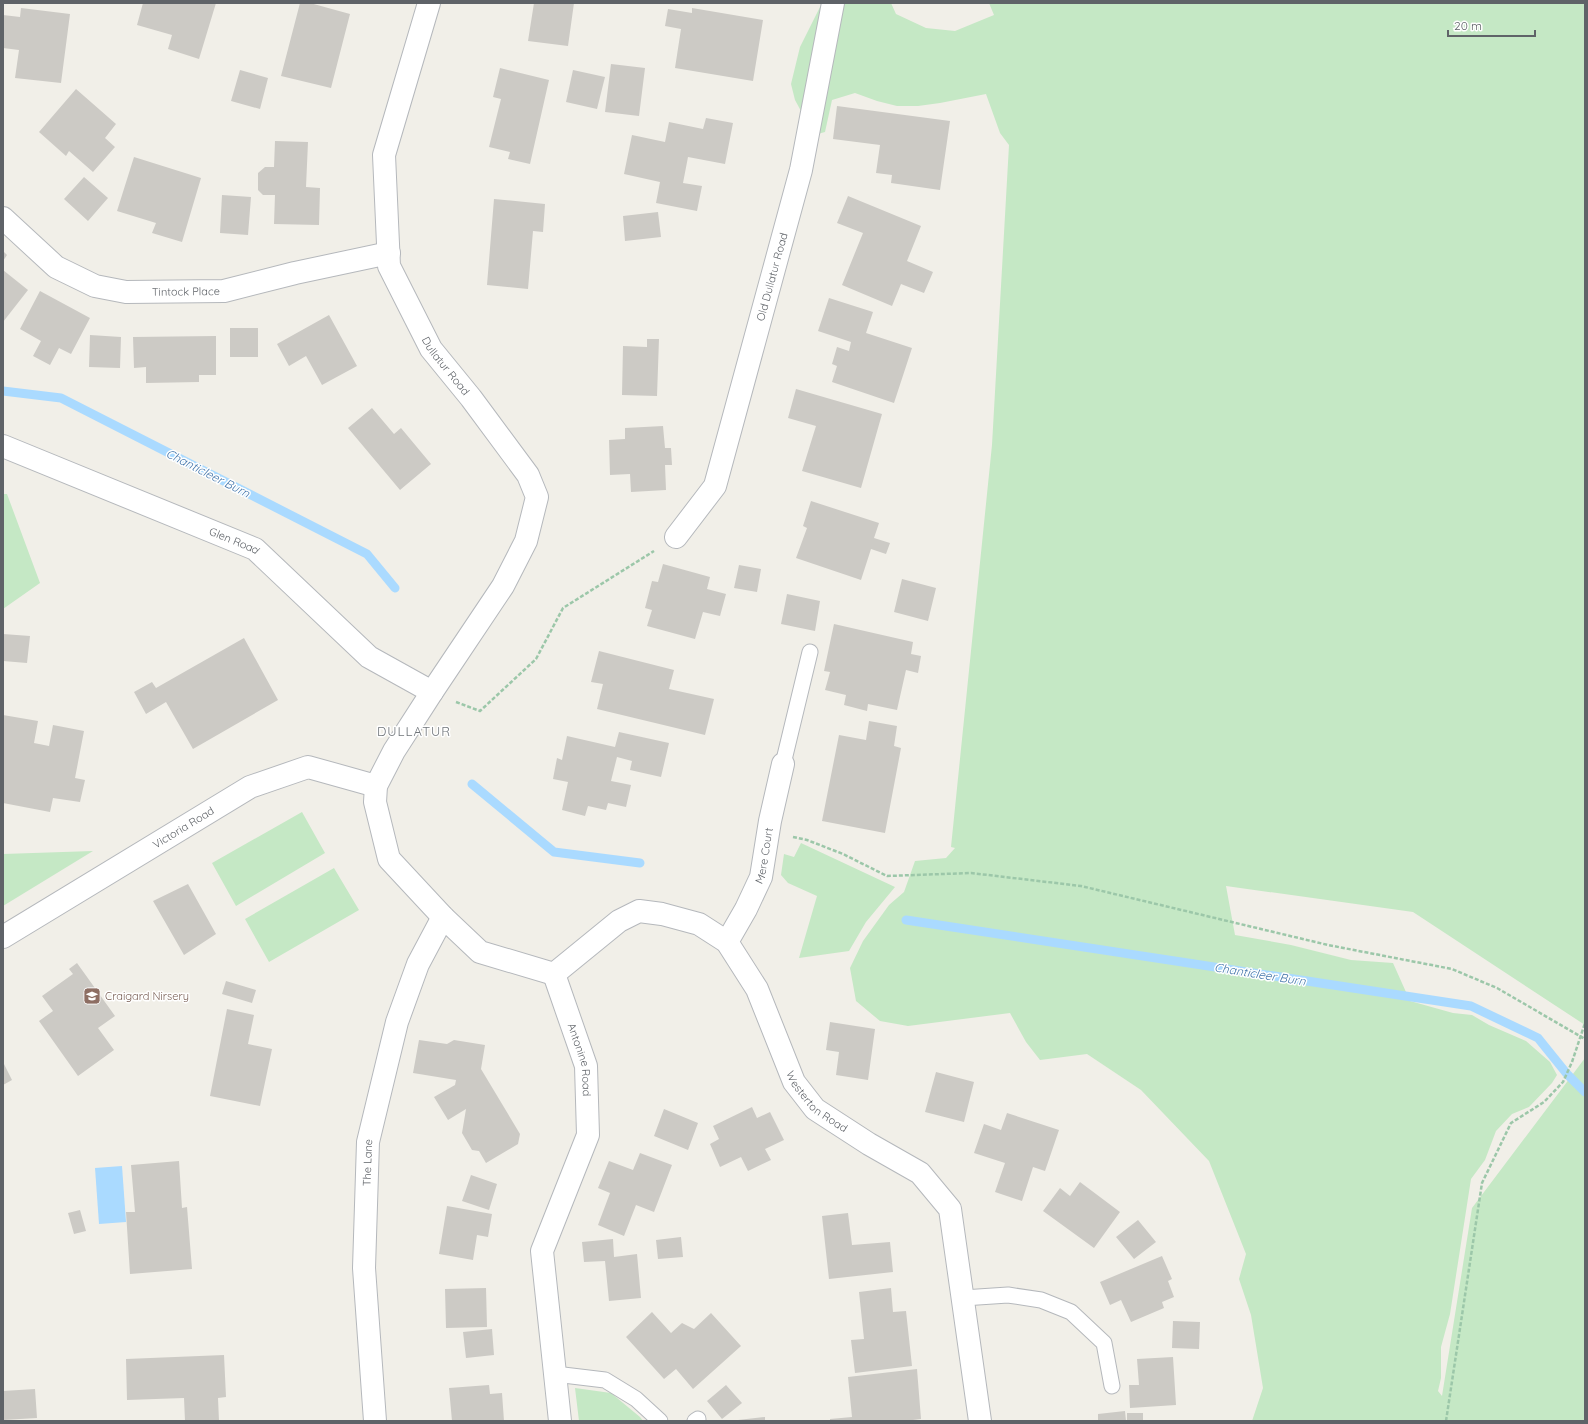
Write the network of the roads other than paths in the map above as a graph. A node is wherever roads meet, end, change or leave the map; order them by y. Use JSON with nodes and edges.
{"nodes":[{"id":1,"x":429,"y":3,"type":"edge"},
{"id":2,"x":833,"y":3,"type":"edge"},
{"id":3,"x":3,"y":218,"type":"edge"},
{"id":4,"x":389,"y":253,"type":"junction"},
{"id":5,"x":3,"y":446,"type":"edge"},
{"id":6,"x":676,"y":537,"type":"road end"},
{"id":7,"x":810,"y":652,"type":"dead end"},
{"id":8,"x":432,"y":692,"type":"junction"},
{"id":9,"x":784,"y":764,"type":"joint"},
{"id":10,"x":376,"y":786,"type":"junction"},
{"id":11,"x":443,"y":917,"type":"junction"},
{"id":12,"x":3,"y":937,"type":"edge"},
{"id":13,"x":727,"y":942,"type":"junction"},
{"id":14,"x":554,"y":974,"type":"junction"},
{"id":15,"x":963,"y":1298,"type":"junction"},
{"id":16,"x":555,"y":1374,"type":"junction"},
{"id":17,"x":1112,"y":1386,"type":"dead end"},
{"id":18,"x":375,"y":1421,"type":"edge"},
{"id":19,"x":560,"y":1421,"type":"edge"},
{"id":20,"x":660,"y":1421,"type":"edge"},
{"id":21,"x":980,"y":1421,"type":"edge"}],
"edges":[{"from":1,"to":4,"type":"street","name":"Dullatur Road"},
{"from":2,"to":6,"type":"street","name":"Old Dullatur Road"},
{"from":3,"to":4,"type":"street","name":"Tintock Place"},
{"from":4,"to":8,"type":"street","name":"Dullatur Road"},
{"from":5,"to":8,"type":"street","name":"Glen Road"},
{"from":7,"to":9,"type":"lane"},
{"from":8,"to":10,"type":"street","name":"Dullatur Road"},
{"from":9,"to":13,"type":"street","name":"Mere Court"},
{"from":10,"to":11,"type":"street"},
{"from":10,"to":12,"type":"street","name":"Victoria Road"},
{"from":11,"to":14,"type":"street"},
{"from":11,"to":18,"type":"street","name":"The Lane"},
{"from":13,"to":14,"type":"street","name":"Westerton Road"},
{"from":13,"to":15,"type":"street","name":"Westerton Road"},
{"from":14,"to":16,"type":"street","name":"Antonine Road"},
{"from":15,"to":17,"type":"lane"},
{"from":15,"to":21,"type":"street","name":"Westerton Road"},
{"from":16,"to":19,"type":"street","name":"Antonine Road"},
{"from":16,"to":20,"type":"lane"}]}
